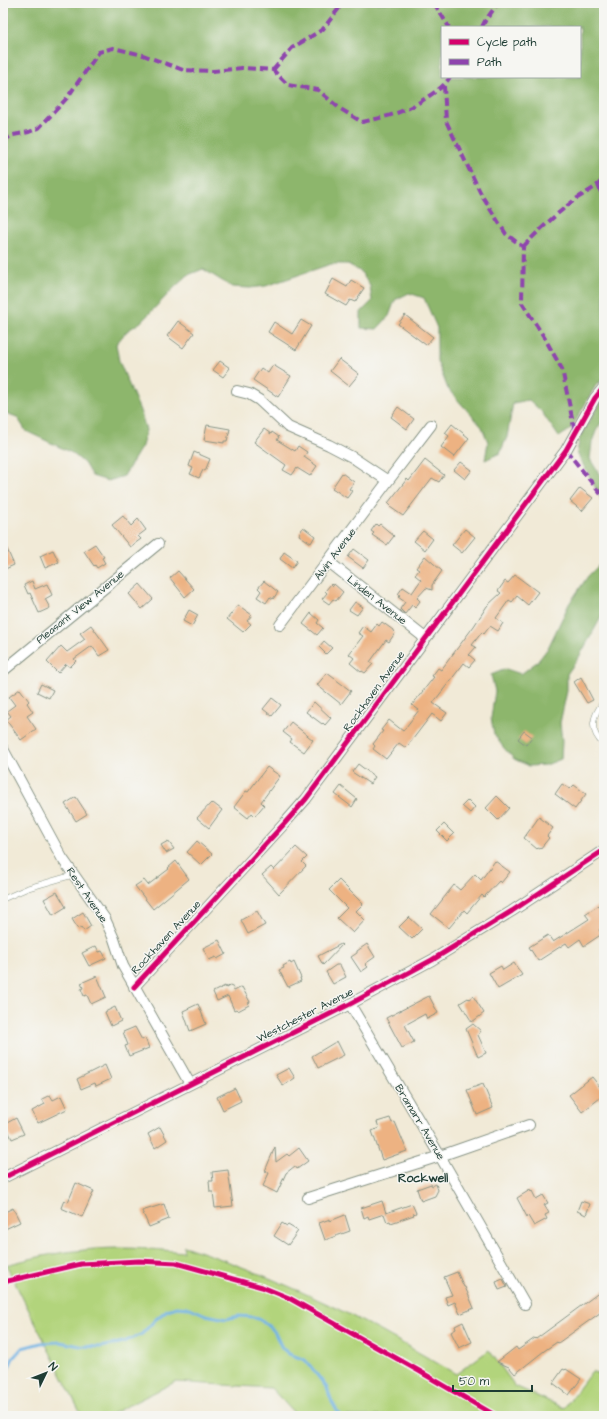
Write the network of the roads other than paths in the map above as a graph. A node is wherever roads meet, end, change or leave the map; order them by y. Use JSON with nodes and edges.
{"nodes":[{"id":1,"x":604,"y":387,"type":"edge"},
{"id":2,"x":237,"y":391,"type":"dead end"},
{"id":3,"x":431,"y":425,"type":"dead end"},
{"id":4,"x":388,"y":481,"type":"junction"},
{"id":5,"x":158,"y":544,"type":"dead end"},
{"id":6,"x":329,"y":562,"type":"junction"},
{"id":7,"x":280,"y":625,"type":"dead end"},
{"id":8,"x":425,"y":638,"type":"junction"},
{"id":9,"x":3,"y":671,"type":"edge"},
{"id":10,"x":604,"y":701,"type":"edge"},
{"id":11,"x":604,"y":745,"type":"edge"},
{"id":12,"x":3,"y":749,"type":"edge"},
{"id":13,"x":604,"y":850,"type":"edge"},
{"id":14,"x":74,"y":875,"type":"junction"},
{"id":15,"x":3,"y":899,"type":"edge"},
{"id":16,"x":134,"y":987,"type":"junction"},
{"id":17,"x":350,"y":1004,"type":"junction"},
{"id":18,"x":190,"y":1084,"type":"junction"},
{"id":19,"x":529,"y":1125,"type":"dead end"},
{"id":20,"x":440,"y":1156,"type":"junction"},
{"id":21,"x":3,"y":1178,"type":"edge"},
{"id":22,"x":308,"y":1198,"type":"dead end"},
{"id":23,"x":525,"y":1304,"type":"dead end"}],
"edges":[{"from":1,"to":8,"type":"street","name":"Rockhaven Avenue"},
{"from":2,"to":4,"type":"street"},
{"from":3,"to":4,"type":"street","name":"Alvin Avenue"},
{"from":4,"to":6,"type":"street","name":"Alvin Avenue"},
{"from":5,"to":9,"type":"street","name":"Pleasant View Avenue"},
{"from":6,"to":7,"type":"street","name":"Alvin Avenue"},
{"from":6,"to":8,"type":"street","name":"Linden Avenue"},
{"from":8,"to":16,"type":"street","name":"Rockhaven Avenue"},
{"from":10,"to":11,"type":"lane"},
{"from":12,"to":14,"type":"street","name":"Rest Avenue"},
{"from":13,"to":17,"type":"street","name":"Westchester Avenue"},
{"from":14,"to":15,"type":"lane"},
{"from":14,"to":16,"type":"street","name":"Rest Avenue"},
{"from":16,"to":18,"type":"street","name":"Rest Avenue"},
{"from":17,"to":18,"type":"street","name":"Westchester Avenue"},
{"from":17,"to":20,"type":"street","name":"Bramarr Avenue"},
{"from":18,"to":21,"type":"street","name":"Westchester Avenue"},
{"from":19,"to":20,"type":"street"},
{"from":20,"to":22,"type":"street"},
{"from":20,"to":23,"type":"street","name":"Bramarr Avenue"}]}
